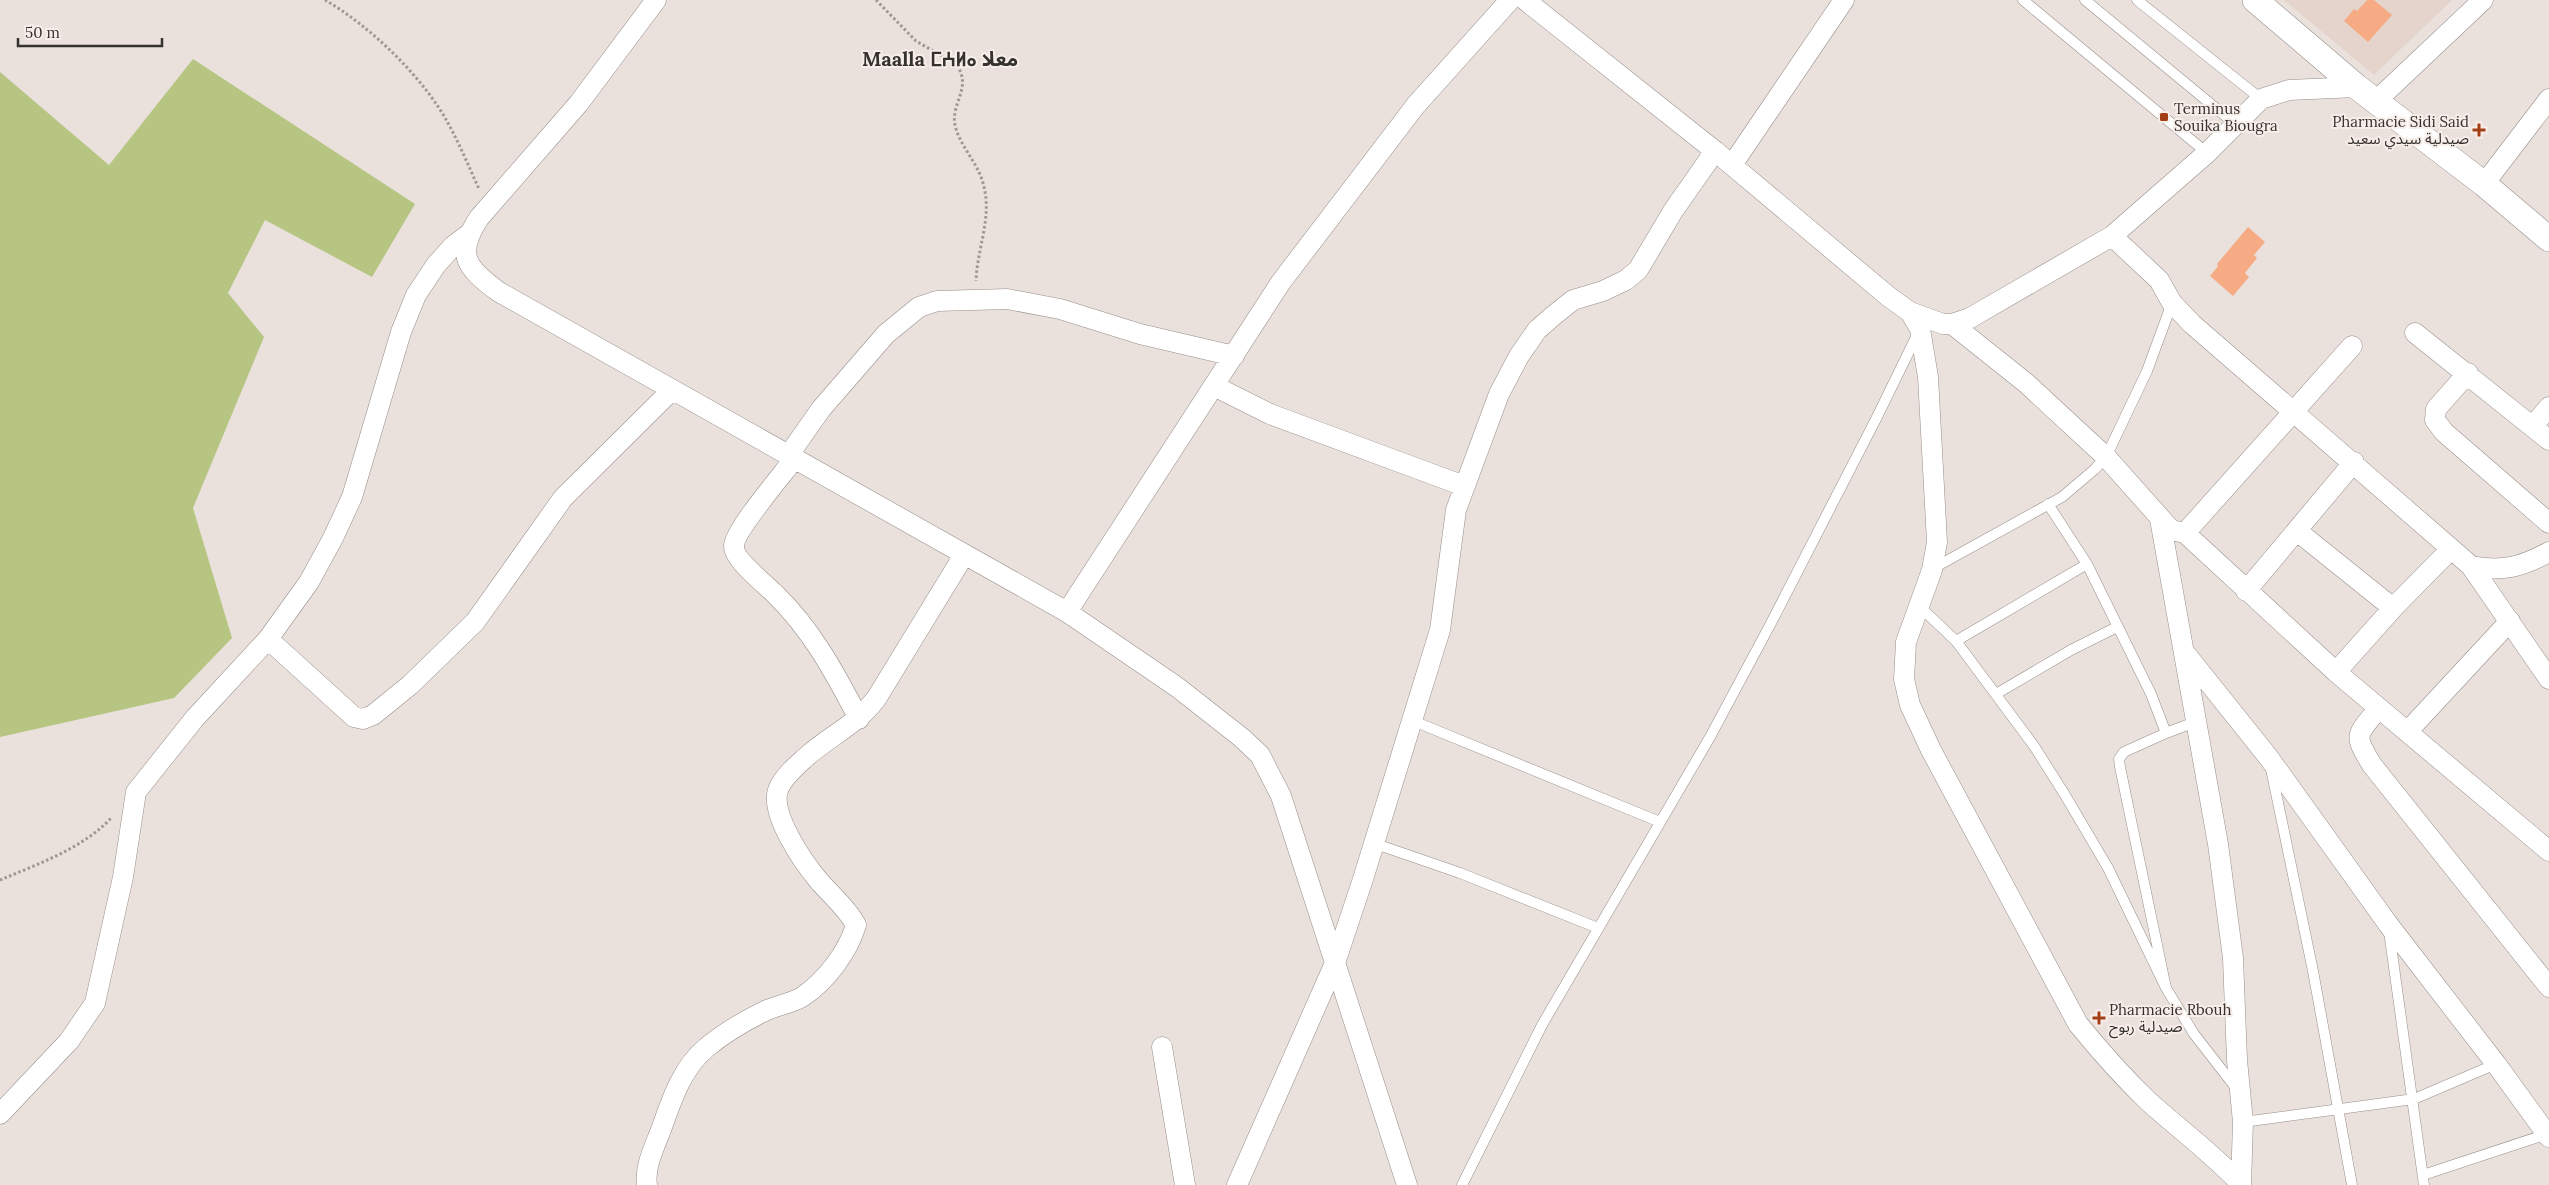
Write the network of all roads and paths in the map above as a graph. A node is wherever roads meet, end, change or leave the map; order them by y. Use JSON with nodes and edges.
{"nodes":[{"id":1,"x":325,"y":0,"type":"edge"},
{"id":2,"x":656,"y":0,"type":"edge"},
{"id":3,"x":876,"y":0,"type":"edge"},
{"id":4,"x":1510,"y":0,"type":"edge"},
{"id":5,"x":1525,"y":0,"type":"edge"},
{"id":6,"x":1844,"y":0,"type":"edge"},
{"id":7,"x":2022,"y":0,"type":"edge"},
{"id":8,"x":2086,"y":0,"type":"edge"},
{"id":9,"x":2137,"y":0,"type":"edge"},
{"id":10,"x":2255,"y":0,"type":"edge"},
{"id":11,"x":2483,"y":0,"type":"edge"},
{"id":12,"x":2367,"y":94,"type":"junction"},
{"id":13,"x":2262,"y":99,"type":"junction"},
{"id":14,"x":2549,"y":99,"type":"edge"},
{"id":15,"x":2235,"y":124,"type":"junction"},
{"id":16,"x":1715,"y":151,"type":"junction"},
{"id":17,"x":2206,"y":153,"type":"junction"},
{"id":18,"x":1732,"y":165,"type":"junction"},
{"id":19,"x":2484,"y":184,"type":"junction"},
{"id":20,"x":487,"y":208,"type":"junction"},
{"id":21,"x":469,"y":234,"type":"junction"},
{"id":22,"x":2548,"y":235,"type":"edge"},
{"id":23,"x":2112,"y":236,"type":"junction"},
{"id":24,"x":975,"y":299,"type":"junction"},
{"id":25,"x":2172,"y":303,"type":"junction"},
{"id":26,"x":1915,"y":321,"type":"junction"},
{"id":27,"x":1952,"y":324,"type":"junction"},
{"id":28,"x":2415,"y":332,"type":"dead end"},
{"id":29,"x":2352,"y":346,"type":"dead end"},
{"id":30,"x":1234,"y":356,"type":"junction"},
{"id":31,"x":2468,"y":374,"type":"junction"},
{"id":32,"x":1214,"y":386,"type":"junction"},
{"id":33,"x":672,"y":390,"type":"junction"},
{"id":34,"x":2549,"y":406,"type":"edge"},
{"id":35,"x":2293,"y":411,"type":"junction"},
{"id":36,"x":2533,"y":426,"type":"junction"},
{"id":37,"x":2549,"y":440,"type":"edge"},
{"id":38,"x":791,"y":457,"type":"junction"},
{"id":39,"x":2106,"y":457,"type":"junction"},
{"id":40,"x":2354,"y":462,"type":"junction"},
{"id":41,"x":1464,"y":486,"type":"junction"},
{"id":42,"x":2048,"y":504,"type":"junction"},
{"id":43,"x":2160,"y":519,"type":"junction"},
{"id":44,"x":2549,"y":522,"type":"edge"},
{"id":45,"x":2297,"y":531,"type":"junction"},
{"id":46,"x":2185,"y":533,"type":"junction"},
{"id":47,"x":2451,"y":549,"type":"junction"},
{"id":48,"x":2549,"y":552,"type":"edge"},
{"id":49,"x":964,"y":555,"type":"junction"},
{"id":50,"x":2087,"y":564,"type":"junction"},
{"id":51,"x":2472,"y":566,"type":"junction"},
{"id":52,"x":1932,"y":570,"type":"junction"},
{"id":53,"x":2246,"y":591,"type":"junction"},
{"id":54,"x":1918,"y":604,"type":"junction"},
{"id":55,"x":2393,"y":608,"type":"junction"},
{"id":56,"x":1067,"y":612,"type":"junction"},
{"id":57,"x":2510,"y":621,"type":"junction"},
{"id":58,"x":2116,"y":627,"type":"junction"},
{"id":59,"x":268,"y":638,"type":"junction"},
{"id":60,"x":1956,"y":641,"type":"junction"},
{"id":61,"x":2185,"y":652,"type":"junction"},
{"id":62,"x":2336,"y":672,"type":"junction"},
{"id":63,"x":2549,"y":679,"type":"edge"},
{"id":64,"x":1996,"y":694,"type":"junction"},
{"id":65,"x":2379,"y":708,"type":"junction"},
{"id":66,"x":859,"y":719,"type":"junction"},
{"id":67,"x":1411,"y":720,"type":"junction"},
{"id":68,"x":2196,"y":722,"type":"junction"},
{"id":69,"x":2407,"y":732,"type":"junction"},
{"id":70,"x":2166,"y":733,"type":"junction"},
{"id":71,"x":2268,"y":758,"type":"junction"},
{"id":72,"x":136,"y":792,"type":"junction"},
{"id":73,"x":1660,"y":822,"type":"junction"},
{"id":74,"x":1373,"y":844,"type":"junction"},
{"id":75,"x":2549,"y":851,"type":"edge"},
{"id":76,"x":0,"y":880,"type":"edge"},
{"id":77,"x":2388,"y":924,"type":"junction"},
{"id":78,"x":1598,"y":928,"type":"junction"},
{"id":79,"x":1335,"y":963,"type":"junction"},
{"id":80,"x":2549,"y":987,"type":"edge"},
{"id":81,"x":2166,"y":988,"type":"junction"},
{"id":82,"x":1162,"y":1047,"type":"dead end"},
{"id":83,"x":2496,"y":1064,"type":"junction"},
{"id":84,"x":2240,"y":1094,"type":"junction"},
{"id":85,"x":2414,"y":1098,"type":"junction"},
{"id":86,"x":2337,"y":1107,"type":"junction"},
{"id":87,"x":0,"y":1114,"type":"edge"},
{"id":88,"x":2243,"y":1122,"type":"junction"},
{"id":89,"x":2548,"y":1135,"type":"edge"},
{"id":90,"x":2424,"y":1180,"type":"edge"},
{"id":91,"x":2241,"y":1184,"type":"edge"},
{"id":92,"x":647,"y":1185,"type":"edge"},
{"id":93,"x":1185,"y":1185,"type":"edge"},
{"id":94,"x":1236,"y":1185,"type":"edge"},
{"id":95,"x":1407,"y":1185,"type":"edge"},
{"id":96,"x":1462,"y":1185,"type":"edge"},
{"id":97,"x":2352,"y":1185,"type":"edge"}],
"edges":[{"from":1,"to":20,"type":"path"},
{"from":2,"to":20,"type":"street"},
{"from":3,"to":24,"type":"path"},
{"from":4,"to":30,"type":"street"},
{"from":5,"to":16,"type":"street"},
{"from":6,"to":18,"type":"street"},
{"from":7,"to":17,"type":"lane"},
{"from":8,"to":15,"type":"lane"},
{"from":9,"to":13,"type":"lane"},
{"from":10,"to":12,"type":"street"},
{"from":11,"to":12,"type":"street"},
{"from":12,"to":13,"type":"street"},
{"from":12,"to":19,"type":"street"},
{"from":13,"to":15,"type":"street"},
{"from":14,"to":19,"type":"street"},
{"from":15,"to":17,"type":"street"},
{"from":16,"to":18,"type":"street"},
{"from":16,"to":41,"type":"street"},
{"from":17,"to":23,"type":"street"},
{"from":18,"to":26,"type":"street"},
{"from":19,"to":22,"type":"street"},
{"from":20,"to":21,"type":"street"},
{"from":21,"to":33,"type":"street"},
{"from":21,"to":59,"type":"street"},
{"from":23,"to":25,"type":"street"},
{"from":23,"to":27,"type":"street"},
{"from":24,"to":30,"type":"street"},
{"from":24,"to":38,"type":"street"},
{"from":25,"to":35,"type":"street"},
{"from":25,"to":39,"type":"lane"},
{"from":26,"to":27,"type":"street"},
{"from":26,"to":52,"type":"street"},
{"from":26,"to":73,"type":"lane"},
{"from":27,"to":39,"type":"street"},
{"from":28,"to":31,"type":"street"},
{"from":29,"to":35,"type":"street"},
{"from":30,"to":32,"type":"street"},
{"from":31,"to":36,"type":"street"},
{"from":31,"to":44,"type":"street"},
{"from":32,"to":41,"type":"street"},
{"from":32,"to":56,"type":"street"},
{"from":33,"to":38,"type":"street"},
{"from":33,"to":59,"type":"street"},
{"from":34,"to":36,"type":"street"},
{"from":35,"to":40,"type":"street"},
{"from":35,"to":46,"type":"street"},
{"from":36,"to":37,"type":"street"},
{"from":38,"to":49,"type":"street"},
{"from":38,"to":66,"type":"street"},
{"from":39,"to":42,"type":"lane"},
{"from":39,"to":43,"type":"street"},
{"from":40,"to":45,"type":"street"},
{"from":40,"to":47,"type":"street"},
{"from":41,"to":67,"type":"street"},
{"from":42,"to":50,"type":"lane"},
{"from":42,"to":52,"type":"lane"},
{"from":43,"to":46,"type":"street"},
{"from":43,"to":61,"type":"street"},
{"from":45,"to":53,"type":"street"},
{"from":45,"to":55,"type":"street"},
{"from":46,"to":53,"type":"street"},
{"from":47,"to":51,"type":"street"},
{"from":47,"to":55,"type":"street"},
{"from":48,"to":51,"type":"street"},
{"from":49,"to":56,"type":"street"},
{"from":49,"to":66,"type":"street"},
{"from":50,"to":58,"type":"lane"},
{"from":50,"to":60,"type":"lane"},
{"from":51,"to":57,"type":"street"},
{"from":52,"to":54,"type":"street"},
{"from":53,"to":62,"type":"street"},
{"from":54,"to":60,"type":"lane"},
{"from":54,"to":91,"type":"street"},
{"from":55,"to":62,"type":"street"},
{"from":56,"to":79,"type":"street"},
{"from":57,"to":63,"type":"street"},
{"from":57,"to":69,"type":"street"},
{"from":58,"to":64,"type":"lane"},
{"from":58,"to":70,"type":"lane"},
{"from":59,"to":72,"type":"street"},
{"from":60,"to":64,"type":"lane"},
{"from":61,"to":68,"type":"street"},
{"from":61,"to":71,"type":"street"},
{"from":62,"to":65,"type":"street"},
{"from":64,"to":81,"type":"lane"},
{"from":65,"to":69,"type":"street"},
{"from":65,"to":80,"type":"street"},
{"from":66,"to":92,"type":"street"},
{"from":67,"to":73,"type":"lane"},
{"from":67,"to":74,"type":"street"},
{"from":68,"to":70,"type":"lane"},
{"from":68,"to":84,"type":"street"},
{"from":69,"to":75,"type":"street"},
{"from":70,"to":81,"type":"lane"},
{"from":71,"to":77,"type":"street"},
{"from":71,"to":86,"type":"lane"},
{"from":72,"to":76,"type":"path"},
{"from":72,"to":87,"type":"street"},
{"from":73,"to":78,"type":"lane"},
{"from":74,"to":78,"type":"lane"},
{"from":74,"to":79,"type":"street"},
{"from":77,"to":83,"type":"street"},
{"from":77,"to":85,"type":"lane"},
{"from":78,"to":96,"type":"lane"},
{"from":79,"to":94,"type":"street"},
{"from":79,"to":95,"type":"street"},
{"from":81,"to":84,"type":"lane"},
{"from":82,"to":93,"type":"street"},
{"from":83,"to":85,"type":"lane"},
{"from":83,"to":89,"type":"street"},
{"from":84,"to":88,"type":"street"},
{"from":85,"to":86,"type":"lane"},
{"from":85,"to":90,"type":"lane"},
{"from":86,"to":88,"type":"lane"},
{"from":86,"to":97,"type":"lane"},
{"from":88,"to":91,"type":"street"},
{"from":89,"to":90,"type":"lane"}]}
